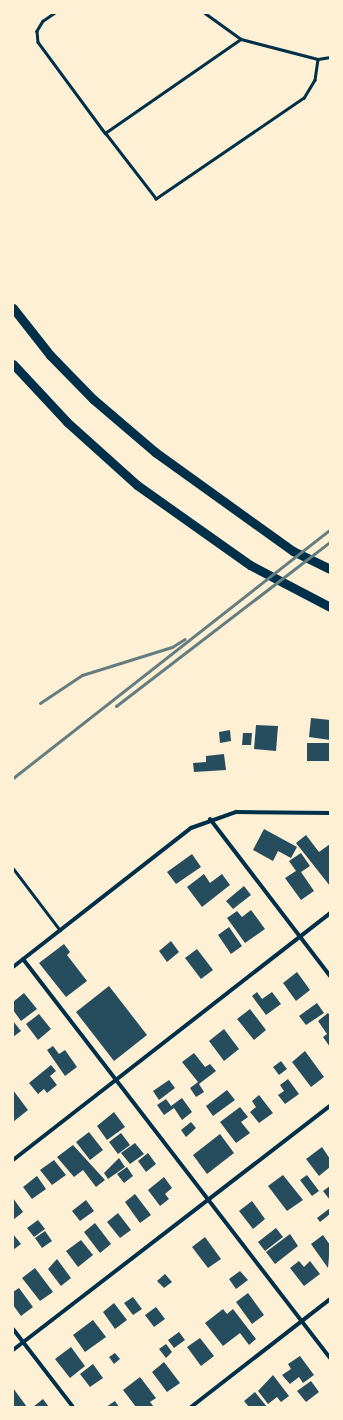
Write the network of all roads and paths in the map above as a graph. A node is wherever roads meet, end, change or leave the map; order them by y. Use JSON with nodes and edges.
{"nodes":[{"id":1,"x":55,"y":13,"type":"edge"},
{"id":2,"x":205,"y":13,"type":"edge"},
{"id":3,"x":241,"y":40,"type":"junction"},
{"id":4,"x":330,"y":57,"type":"edge"},
{"id":5,"x":318,"y":59,"type":"junction"},
{"id":6,"x":105,"y":133,"type":"junction"},
{"id":7,"x":13,"y":308,"type":"edge"},
{"id":8,"x":13,"y":364,"type":"edge"},
{"id":9,"x":330,"y":569,"type":"edge"},
{"id":10,"x":330,"y":607,"type":"edge"},
{"id":11,"x":330,"y":813,"type":"edge"},
{"id":12,"x":210,"y":819,"type":"junction"},
{"id":13,"x":13,"y":868,"type":"edge"},
{"id":14,"x":330,"y":913,"type":"edge"},
{"id":15,"x":60,"y":930,"type":"junction"},
{"id":16,"x":300,"y":937,"type":"junction"},
{"id":17,"x":23,"y":959,"type":"junction"},
{"id":18,"x":13,"y":967,"type":"edge"},
{"id":19,"x":330,"y":976,"type":"edge"},
{"id":20,"x":115,"y":1080,"type":"junction"},
{"id":21,"x":330,"y":1106,"type":"edge"},
{"id":22,"x":13,"y":1160,"type":"edge"},
{"id":23,"x":208,"y":1201,"type":"junction"},
{"id":24,"x":330,"y":1299,"type":"edge"},
{"id":25,"x":302,"y":1321,"type":"junction"},
{"id":26,"x":13,"y":1329,"type":"edge"},
{"id":27,"x":23,"y":1342,"type":"junction"},
{"id":28,"x":13,"y":1350,"type":"edge"},
{"id":29,"x":330,"y":1358,"type":"edge"},
{"id":30,"x":73,"y":1407,"type":"edge"},
{"id":31,"x":191,"y":1407,"type":"edge"}],
"edges":[{"from":1,"to":6,"type":"lane"},
{"from":2,"to":3,"type":"lane"},
{"from":3,"to":5,"type":"lane"},
{"from":3,"to":6,"type":"lane"},
{"from":4,"to":5,"type":"lane"},
{"from":5,"to":6,"type":"lane"},
{"from":7,"to":9,"type":"highway"},
{"from":8,"to":10,"type":"highway"},
{"from":11,"to":12,"type":"street"},
{"from":12,"to":15,"type":"street"},
{"from":12,"to":16,"type":"street"},
{"from":13,"to":15,"type":"lane"},
{"from":14,"to":16,"type":"street"},
{"from":15,"to":17,"type":"street"},
{"from":16,"to":19,"type":"street"},
{"from":16,"to":20,"type":"street"},
{"from":17,"to":18,"type":"street"},
{"from":17,"to":20,"type":"street"},
{"from":20,"to":22,"type":"street"},
{"from":20,"to":23,"type":"street"},
{"from":21,"to":23,"type":"street"},
{"from":23,"to":25,"type":"street"},
{"from":23,"to":27,"type":"street"},
{"from":24,"to":25,"type":"street"},
{"from":25,"to":29,"type":"street"},
{"from":25,"to":31,"type":"street"},
{"from":26,"to":27,"type":"street"},
{"from":27,"to":28,"type":"street"},
{"from":27,"to":30,"type":"street"}]}
